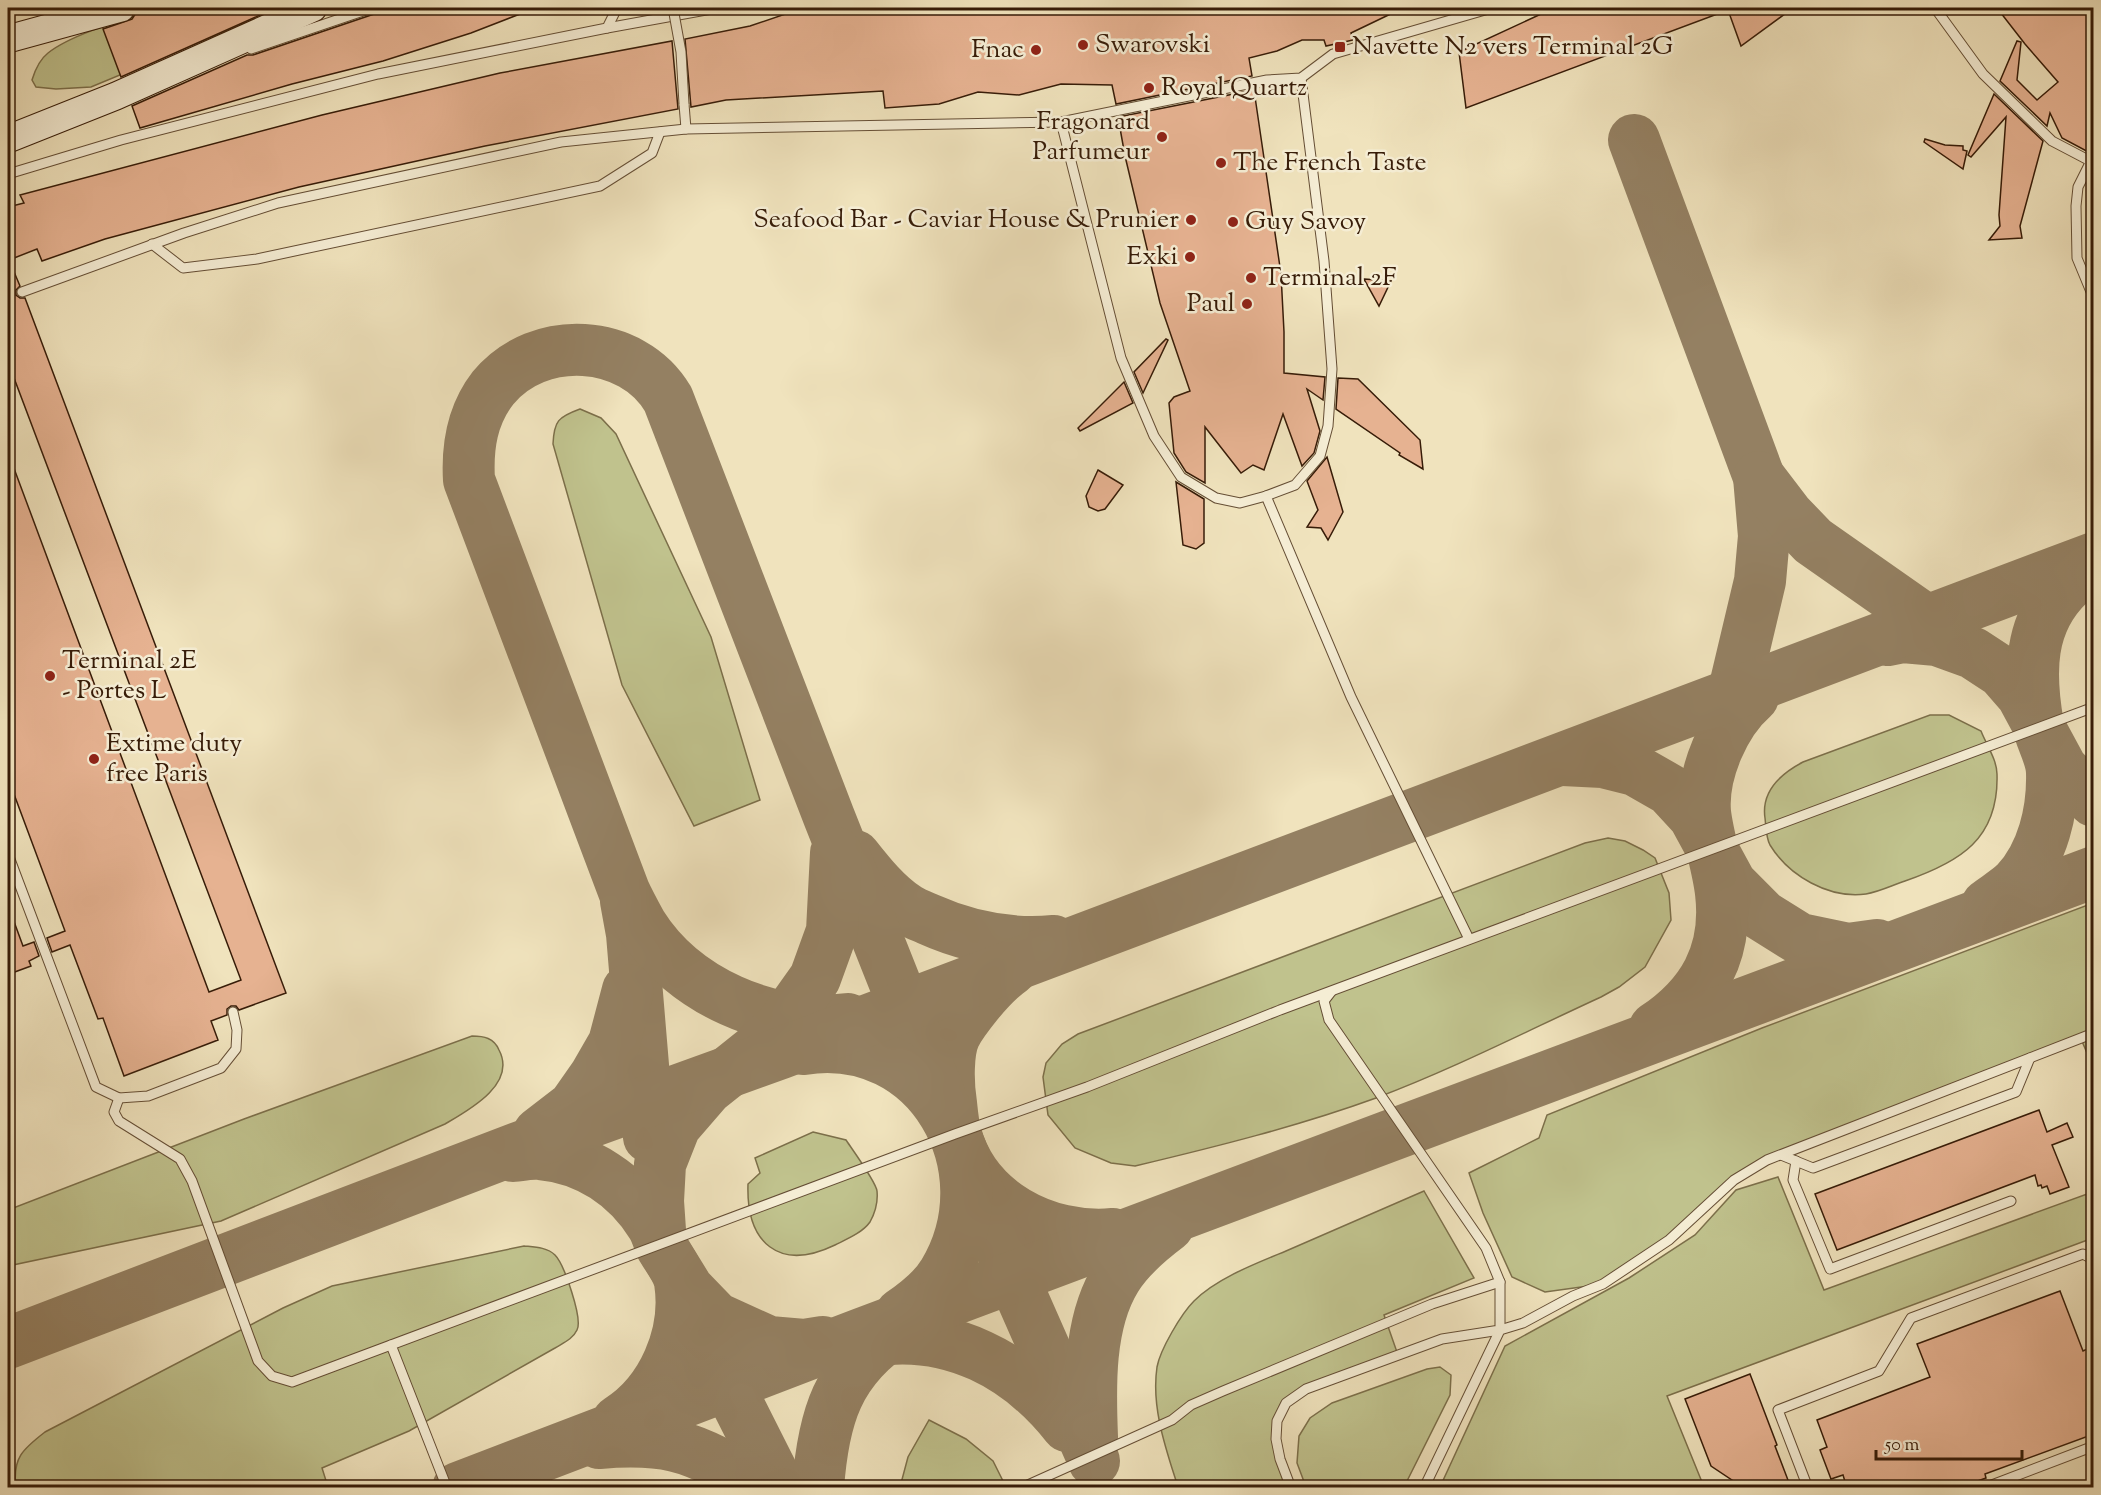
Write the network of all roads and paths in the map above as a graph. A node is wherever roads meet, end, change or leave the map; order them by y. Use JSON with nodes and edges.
{"nodes":[{"id":1,"x":89,"y":8,"type":"edge"},
{"id":2,"x":121,"y":8,"type":"edge"},
{"id":3,"x":313,"y":8,"type":"edge"},
{"id":4,"x":372,"y":8,"type":"edge"},
{"id":5,"x":617,"y":8,"type":"edge"},
{"id":6,"x":674,"y":8,"type":"edge"},
{"id":7,"x":717,"y":8,"type":"edge"},
{"id":8,"x":1492,"y":8,"type":"edge"},
{"id":9,"x":1935,"y":8,"type":"edge"},
{"id":10,"x":607,"y":28,"type":"junction"},
{"id":11,"x":8,"y":39,"type":"edge"},
{"id":12,"x":238,"y":54,"type":"dead end"},
{"id":13,"x":227,"y":57,"type":"dead end"},
{"id":14,"x":1301,"y":78,"type":"junction"},
{"id":15,"x":116,"y":96,"type":"junction"},
{"id":16,"x":1061,"y":122,"type":"junction"},
{"id":17,"x":686,"y":129,"type":"junction"},
{"id":18,"x":660,"y":132,"type":"junction"},
{"id":19,"x":8,"y":139,"type":"edge"},
{"id":20,"x":2092,"y":163,"type":"edge"},
{"id":21,"x":8,"y":174,"type":"edge"},
{"id":22,"x":152,"y":244,"type":"junction"},
{"id":23,"x":22,"y":292,"type":"dead end"},
{"id":24,"x":2094,"y":299,"type":"edge"},
{"id":25,"x":1266,"y":496,"type":"junction"},
{"id":26,"x":2094,"y":707,"type":"edge"},
{"id":27,"x":8,"y":854,"type":"edge"},
{"id":28,"x":1469,"y":939,"type":"junction"},
{"id":29,"x":1333,"y":990,"type":"junction"},
{"id":30,"x":233,"y":1012,"type":"dead end"},
{"id":31,"x":2094,"y":1034,"type":"edge"},
{"id":32,"x":2031,"y":1058,"type":"junction"},
{"id":33,"x":119,"y":1098,"type":"junction"},
{"id":34,"x":1781,"y":1155,"type":"junction"},
{"id":35,"x":1796,"y":1161,"type":"junction"},
{"id":36,"x":2011,"y":1201,"type":"dead end"},
{"id":37,"x":2094,"y":1260,"type":"edge"},
{"id":38,"x":1500,"y":1282,"type":"junction"},
{"id":39,"x":1500,"y":1330,"type":"junction"},
{"id":40,"x":391,"y":1345,"type":"junction"},
{"id":41,"x":2094,"y":1446,"type":"edge"},
{"id":42,"x":447,"y":1488,"type":"edge"},
{"id":43,"x":1021,"y":1488,"type":"edge"},
{"id":44,"x":1291,"y":1488,"type":"edge"},
{"id":45,"x":1424,"y":1488,"type":"edge"},
{"id":46,"x":1808,"y":1488,"type":"edge"},
{"id":47,"x":1984,"y":1488,"type":"edge"}],
"edges":[{"from":1,"to":11,"type":"lane"},
{"from":2,"to":11,"type":"main road"},
{"from":3,"to":15,"type":"main road"},
{"from":4,"to":12,"type":"lane"},
{"from":5,"to":10,"type":"lane"},
{"from":6,"to":17,"type":"lane","bridge":true},
{"from":7,"to":10,"type":"lane"},
{"from":8,"to":14,"type":"lane"},
{"from":9,"to":20,"type":"lane"},
{"from":10,"to":21,"type":"lane"},
{"from":13,"to":15,"type":"lane"},
{"from":14,"to":16,"type":"lane"},
{"from":14,"to":25,"type":"lane"},
{"from":15,"to":19,"type":"main road"},
{"from":16,"to":17,"type":"lane"},
{"from":16,"to":25,"type":"lane"},
{"from":17,"to":18,"type":"lane"},
{"from":18,"to":22,"type":"lane"},
{"from":18,"to":22,"type":"lane"},
{"from":20,"to":24,"type":"lane"},
{"from":22,"to":23,"type":"lane"},
{"from":25,"to":28,"type":"lane"},
{"from":26,"to":28,"type":"lane"},
{"from":27,"to":33,"type":"lane"},
{"from":28,"to":29,"type":"lane"},
{"from":29,"to":38,"type":"lane"},
{"from":29,"to":40,"type":"lane"},
{"from":30,"to":33,"type":"lane"},
{"from":31,"to":32,"type":"lane"},
{"from":32,"to":34,"type":"lane"},
{"from":32,"to":35,"type":"lane"},
{"from":33,"to":40,"type":"lane"},
{"from":34,"to":35,"type":"lane"},
{"from":34,"to":39,"type":"lane"},
{"from":35,"to":36,"type":"lane"},
{"from":37,"to":46,"type":"lane"},
{"from":38,"to":39,"type":"lane"},
{"from":38,"to":43,"type":"lane"},
{"from":39,"to":44,"type":"lane"},
{"from":39,"to":45,"type":"lane"},
{"from":40,"to":42,"type":"lane"},
{"from":41,"to":47,"type":"lane"}]}
